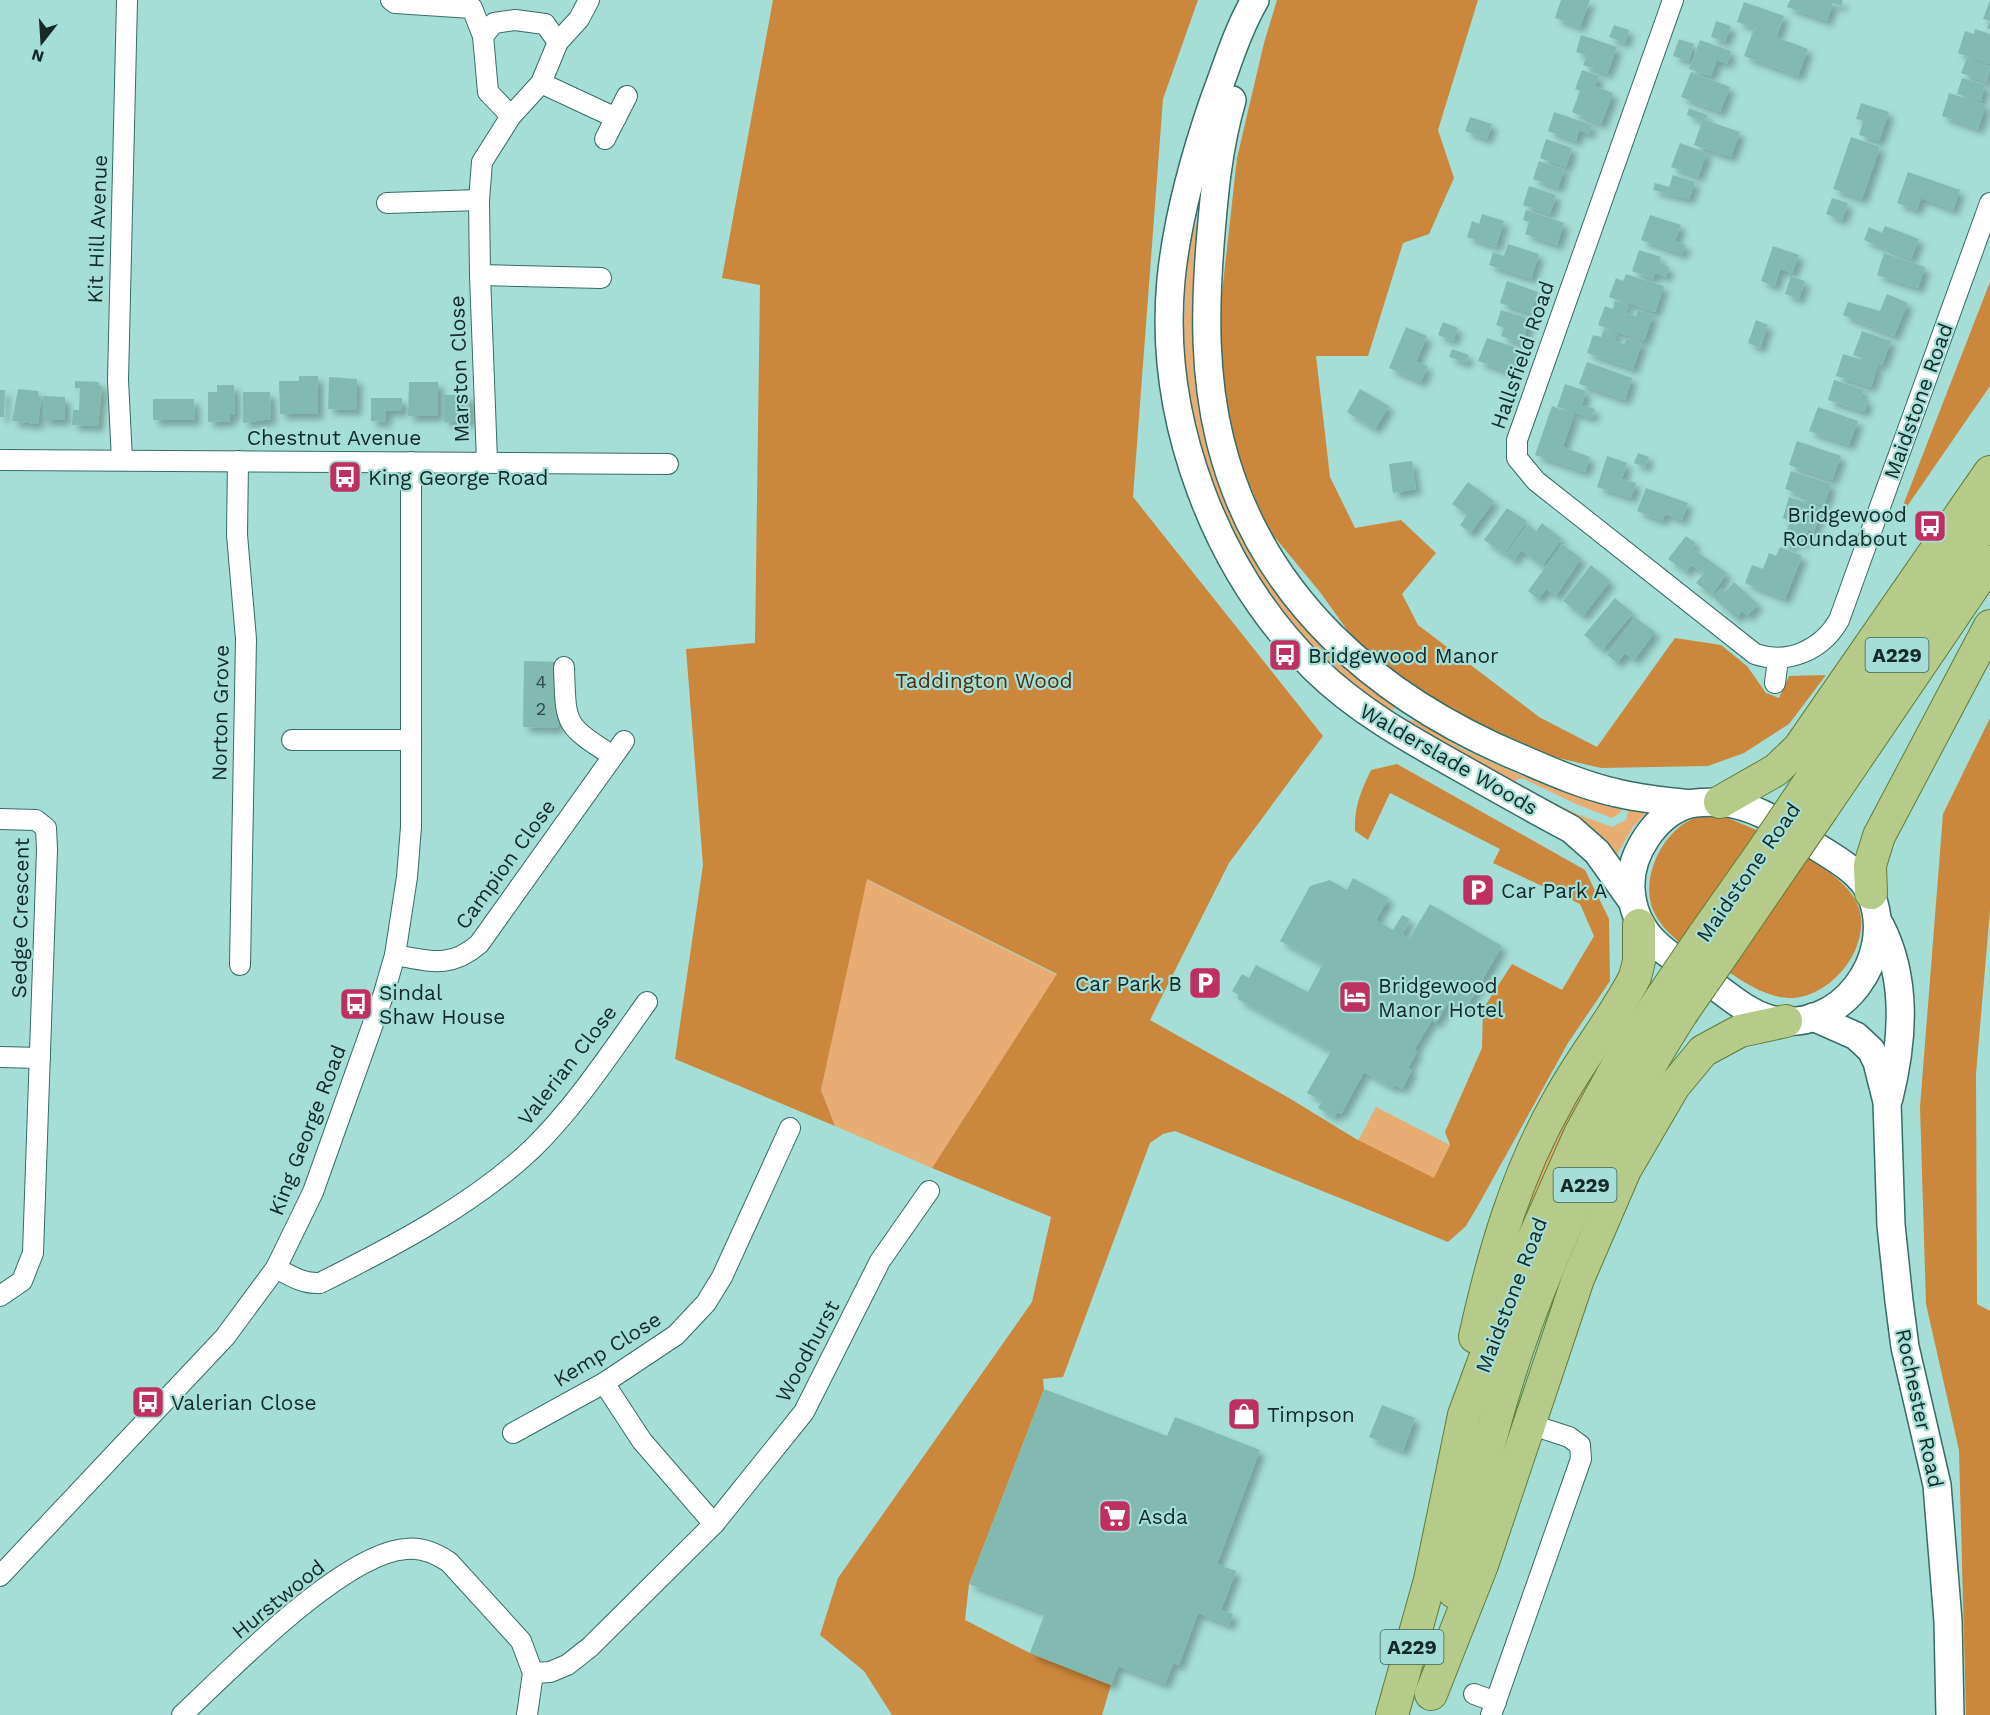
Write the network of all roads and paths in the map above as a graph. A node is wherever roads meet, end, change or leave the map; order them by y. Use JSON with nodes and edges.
{"nodes":[{"id":1,"x":127,"y":0,"type":"edge"},
{"id":2,"x":391,"y":0,"type":"edge"},
{"id":3,"x":589,"y":0,"type":"edge"},
{"id":4,"x":1256,"y":0,"type":"edge"},
{"id":5,"x":1673,"y":0,"type":"edge"},
{"id":6,"x":483,"y":36,"type":"junction"},
{"id":7,"x":558,"y":42,"type":"junction"},
{"id":8,"x":541,"y":83,"type":"junction"},
{"id":9,"x":627,"y":96,"type":"dead end"},
{"id":10,"x":511,"y":116,"type":"junction"},
{"id":11,"x":616,"y":118,"type":"junction"},
{"id":12,"x":605,"y":139,"type":"dead end"},
{"id":13,"x":479,"y":200,"type":"junction"},
{"id":14,"x":387,"y":202,"type":"dead end"},
{"id":15,"x":1990,"y":202,"type":"edge"},
{"id":16,"x":480,"y":275,"type":"junction"},
{"id":17,"x":601,"y":278,"type":"dead end"},
{"id":18,"x":0,"y":460,"type":"edge"},
{"id":19,"x":122,"y":460,"type":"junction"},
{"id":20,"x":237,"y":461,"type":"junction"},
{"id":21,"x":411,"y":462,"type":"junction"},
{"id":22,"x":487,"y":462,"type":"junction"},
{"id":23,"x":668,"y":464,"type":"dead end"},
{"id":24,"x":1990,"y":472,"type":"edge"},
{"id":25,"x":1990,"y":516,"type":"edge"},
{"id":26,"x":1990,"y":562,"type":"edge"},
{"id":27,"x":1990,"y":627,"type":"edge"},
{"id":28,"x":1778,"y":659,"type":"junction"},
{"id":29,"x":564,"y":667,"type":"dead end"},
{"id":30,"x":1775,"y":683,"type":"dead end"},
{"id":31,"x":292,"y":740,"type":"dead end"},
{"id":32,"x":410,"y":740,"type":"junction"},
{"id":33,"x":1813,"y":801,"type":"junction"},
{"id":34,"x":1705,"y":803,"type":"junction"},
{"id":35,"x":0,"y":819,"type":"edge"},
{"id":36,"x":1871,"y":893,"type":"junction"},
{"id":37,"x":1636,"y":913,"type":"junction"},
{"id":38,"x":1879,"y":924,"type":"junction"},
{"id":39,"x":395,"y":955,"type":"junction"},
{"id":40,"x":240,"y":965,"type":"dead end"},
{"id":41,"x":647,"y":1002,"type":"dead end"},
{"id":42,"x":1671,"y":1005,"type":"junction"},
{"id":43,"x":1799,"y":1019,"type":"junction"},
{"id":44,"x":0,"y":1057,"type":"edge"},
{"id":45,"x":40,"y":1058,"type":"junction"},
{"id":46,"x":1887,"y":1102,"type":"junction"},
{"id":47,"x":790,"y":1128,"type":"dead end"},
{"id":48,"x":929,"y":1191,"type":"dead end"},
{"id":49,"x":276,"y":1268,"type":"junction"},
{"id":50,"x":0,"y":1296,"type":"edge"},
{"id":51,"x":604,"y":1383,"type":"junction"},
{"id":52,"x":1464,"y":1414,"type":"junction"},
{"id":53,"x":1539,"y":1427,"type":"junction"},
{"id":54,"x":513,"y":1432,"type":"dead end"},
{"id":55,"x":714,"y":1524,"type":"junction"},
{"id":56,"x":0,"y":1576,"type":"edge"},
{"id":57,"x":533,"y":1674,"type":"junction"},
{"id":58,"x":1474,"y":1694,"type":"dead end"},
{"id":59,"x":1428,"y":1704,"type":"edge"},
{"id":60,"x":1493,"y":1708,"type":"edge"},
{"id":61,"x":182,"y":1715,"type":"edge"},
{"id":62,"x":526,"y":1715,"type":"edge"},
{"id":63,"x":1392,"y":1715,"type":"edge"},
{"id":64,"x":1950,"y":1715,"type":"edge"}],
"edges":[{"from":1,"to":19,"type":"street","name":"Kit Hill Avenue"},
{"from":2,"to":6,"type":"street"},
{"from":3,"to":7,"type":"street","name":"Marston Close"},
{"from":4,"to":34,"type":"street","name":"Walderslade Woods"},
{"from":4,"to":37,"type":"street","name":"Walderslade Woods"},
{"from":5,"to":28,"type":"street","name":"Hallsfield Road"},
{"from":6,"to":7,"type":"street"},
{"from":6,"to":10,"type":"street"},
{"from":7,"to":8,"type":"street","name":"Marston Close"},
{"from":8,"to":10,"type":"street","name":"Marston Close"},
{"from":8,"to":11,"type":"street"},
{"from":9,"to":11,"type":"street"},
{"from":10,"to":13,"type":"street","name":"Marston Close"},
{"from":11,"to":12,"type":"street"},
{"from":13,"to":14,"type":"street"},
{"from":13,"to":16,"type":"street","name":"Marston Close"},
{"from":15,"to":28,"type":"street","name":"Maidstone Road"},
{"from":16,"to":17,"type":"street","name":"Marston Close"},
{"from":16,"to":22,"type":"street","name":"Marston Close"},
{"from":18,"to":19,"type":"street","name":"Chestnut Avenue"},
{"from":19,"to":20,"type":"street","name":"Chestnut Avenue"},
{"from":20,"to":21,"type":"street","name":"Chestnut Avenue"},
{"from":20,"to":40,"type":"street","name":"Norton Grove"},
{"from":21,"to":22,"type":"street","name":"Chestnut Avenue"},
{"from":21,"to":32,"type":"street","name":"King George Road"},
{"from":22,"to":23,"type":"street","name":"Chestnut Avenue"},
{"from":24,"to":34,"type":"main road"},
{"from":25,"to":33,"type":"main road","number":"A229"},
{"from":26,"to":33,"type":"main road","number":"A229"},
{"from":27,"to":36,"type":"main road"},
{"from":28,"to":30,"type":"street"},
{"from":29,"to":39,"type":"street","name":"Campion Close"},
{"from":31,"to":32,"type":"street"},
{"from":32,"to":39,"type":"street","name":"King George Road"},
{"from":33,"to":42,"type":"main road","name":"Maidstone Road","number":"A229","bridge":true},
{"from":34,"to":36,"type":"street"},
{"from":34,"to":37,"type":"street"},
{"from":35,"to":45,"type":"street","name":"Sedge Crescent"},
{"from":36,"to":38,"type":"street"},
{"from":37,"to":43,"type":"street"},
{"from":37,"to":52,"type":"main road"},
{"from":38,"to":43,"type":"street"},
{"from":38,"to":46,"type":"street","name":"Rochester Road"},
{"from":39,"to":49,"type":"street","name":"King George Road"},
{"from":41,"to":49,"type":"street","name":"Valerian Close"},
{"from":42,"to":52,"type":"main road","name":"Maidstone Road","number":"A229"},
{"from":42,"to":59,"type":"main road","number":"A229"},
{"from":43,"to":46,"type":"street","name":"Rochester Road"},
{"from":43,"to":53,"type":"main road"},
{"from":44,"to":45,"type":"street"},
{"from":45,"to":50,"type":"street","name":"Sedge Crescent"},
{"from":46,"to":64,"type":"street","name":"Rochester Road"},
{"from":47,"to":51,"type":"street","name":"Kemp Close"},
{"from":48,"to":55,"type":"street","name":"Woodhurst"},
{"from":49,"to":56,"type":"street","name":"King George Road"},
{"from":51,"to":54,"type":"street","name":"Kemp Close"},
{"from":51,"to":55,"type":"street"},
{"from":52,"to":63,"type":"main road","name":"Maidstone Road","number":"A229"},
{"from":53,"to":59,"type":"main road"},
{"from":53,"to":60,"type":"street"},
{"from":55,"to":57,"type":"street","name":"Woodhurst"},
{"from":57,"to":61,"type":"street","name":"Hurstwood"},
{"from":57,"to":62,"type":"street","name":"Hurstwood"},
{"from":58,"to":60,"type":"street"}]}
